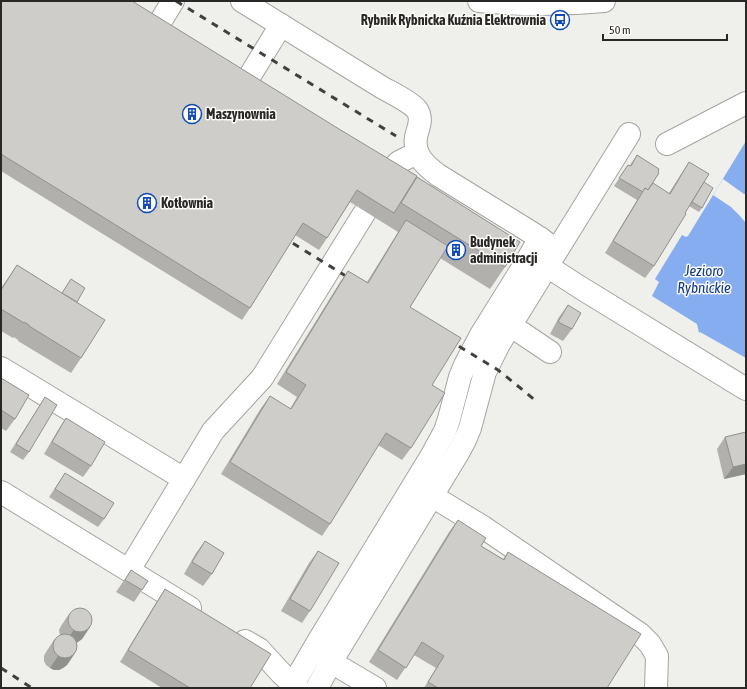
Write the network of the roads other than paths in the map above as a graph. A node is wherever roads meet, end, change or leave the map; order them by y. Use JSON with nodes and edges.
{"nodes":[{"id":1,"x":173,"y":1,"type":"edge"},
{"id":2,"x":242,"y":1,"type":"edge"},
{"id":3,"x":479,"y":1,"type":"edge"},
{"id":4,"x":604,"y":1,"type":"edge"},
{"id":5,"x":281,"y":25,"type":"junction"},
{"id":6,"x":154,"y":32,"type":"edge"},
{"id":7,"x":243,"y":87,"type":"edge"},
{"id":8,"x":746,"y":103,"type":"edge"},
{"id":9,"x":629,"y":134,"type":"dead end"},
{"id":10,"x":668,"y":144,"type":"dead end"},
{"id":11,"x":417,"y":153,"type":"junction"},
{"id":12,"x":547,"y":257,"type":"junction"},
{"id":13,"x":518,"y":274,"type":"junction"},
{"id":14,"x":510,"y":325,"type":"junction"},
{"id":15,"x":550,"y":352,"type":"dead end"},
{"id":16,"x":1,"y":368,"type":"edge"},
{"id":17,"x":746,"y":389,"type":"edge"},
{"id":18,"x":184,"y":479,"type":"junction"},
{"id":19,"x":1,"y":492,"type":"edge"},
{"id":20,"x":432,"y":496,"type":"junction"},
{"id":21,"x":129,"y":570,"type":"junction"},
{"id":22,"x":207,"y":618,"type":"edge"},
{"id":23,"x":226,"y":630,"type":"edge"},
{"id":24,"x":331,"y":662,"type":"junction"},
{"id":25,"x":294,"y":687,"type":"edge"},
{"id":26,"x":317,"y":688,"type":"edge"},
{"id":27,"x":375,"y":688,"type":"edge"},
{"id":28,"x":656,"y":688,"type":"edge"}],
"edges":[{"from":1,"to":6,"type":"street"},
{"from":2,"to":5,"type":"street"},
{"from":3,"to":4,"type":"street"},
{"from":5,"to":7,"type":"street"},
{"from":5,"to":11,"type":"street"},
{"from":8,"to":10,"type":"street"},
{"from":9,"to":12,"type":"street"},
{"from":11,"to":12,"type":"street"},
{"from":11,"to":18,"type":"street"},
{"from":12,"to":13,"type":"street"},
{"from":12,"to":13,"type":"street"},
{"from":12,"to":14,"type":"street"},
{"from":12,"to":17,"type":"street"},
{"from":13,"to":25,"type":"street"},
{"from":14,"to":15,"type":"street"},
{"from":14,"to":20,"type":"street"},
{"from":16,"to":18,"type":"street"},
{"from":18,"to":21,"type":"street"},
{"from":19,"to":21,"type":"street"},
{"from":20,"to":24,"type":"street"},
{"from":20,"to":28,"type":"street"},
{"from":21,"to":22,"type":"street"},
{"from":23,"to":25,"type":"street"},
{"from":24,"to":26,"type":"street"},
{"from":24,"to":27,"type":"street"}]}
